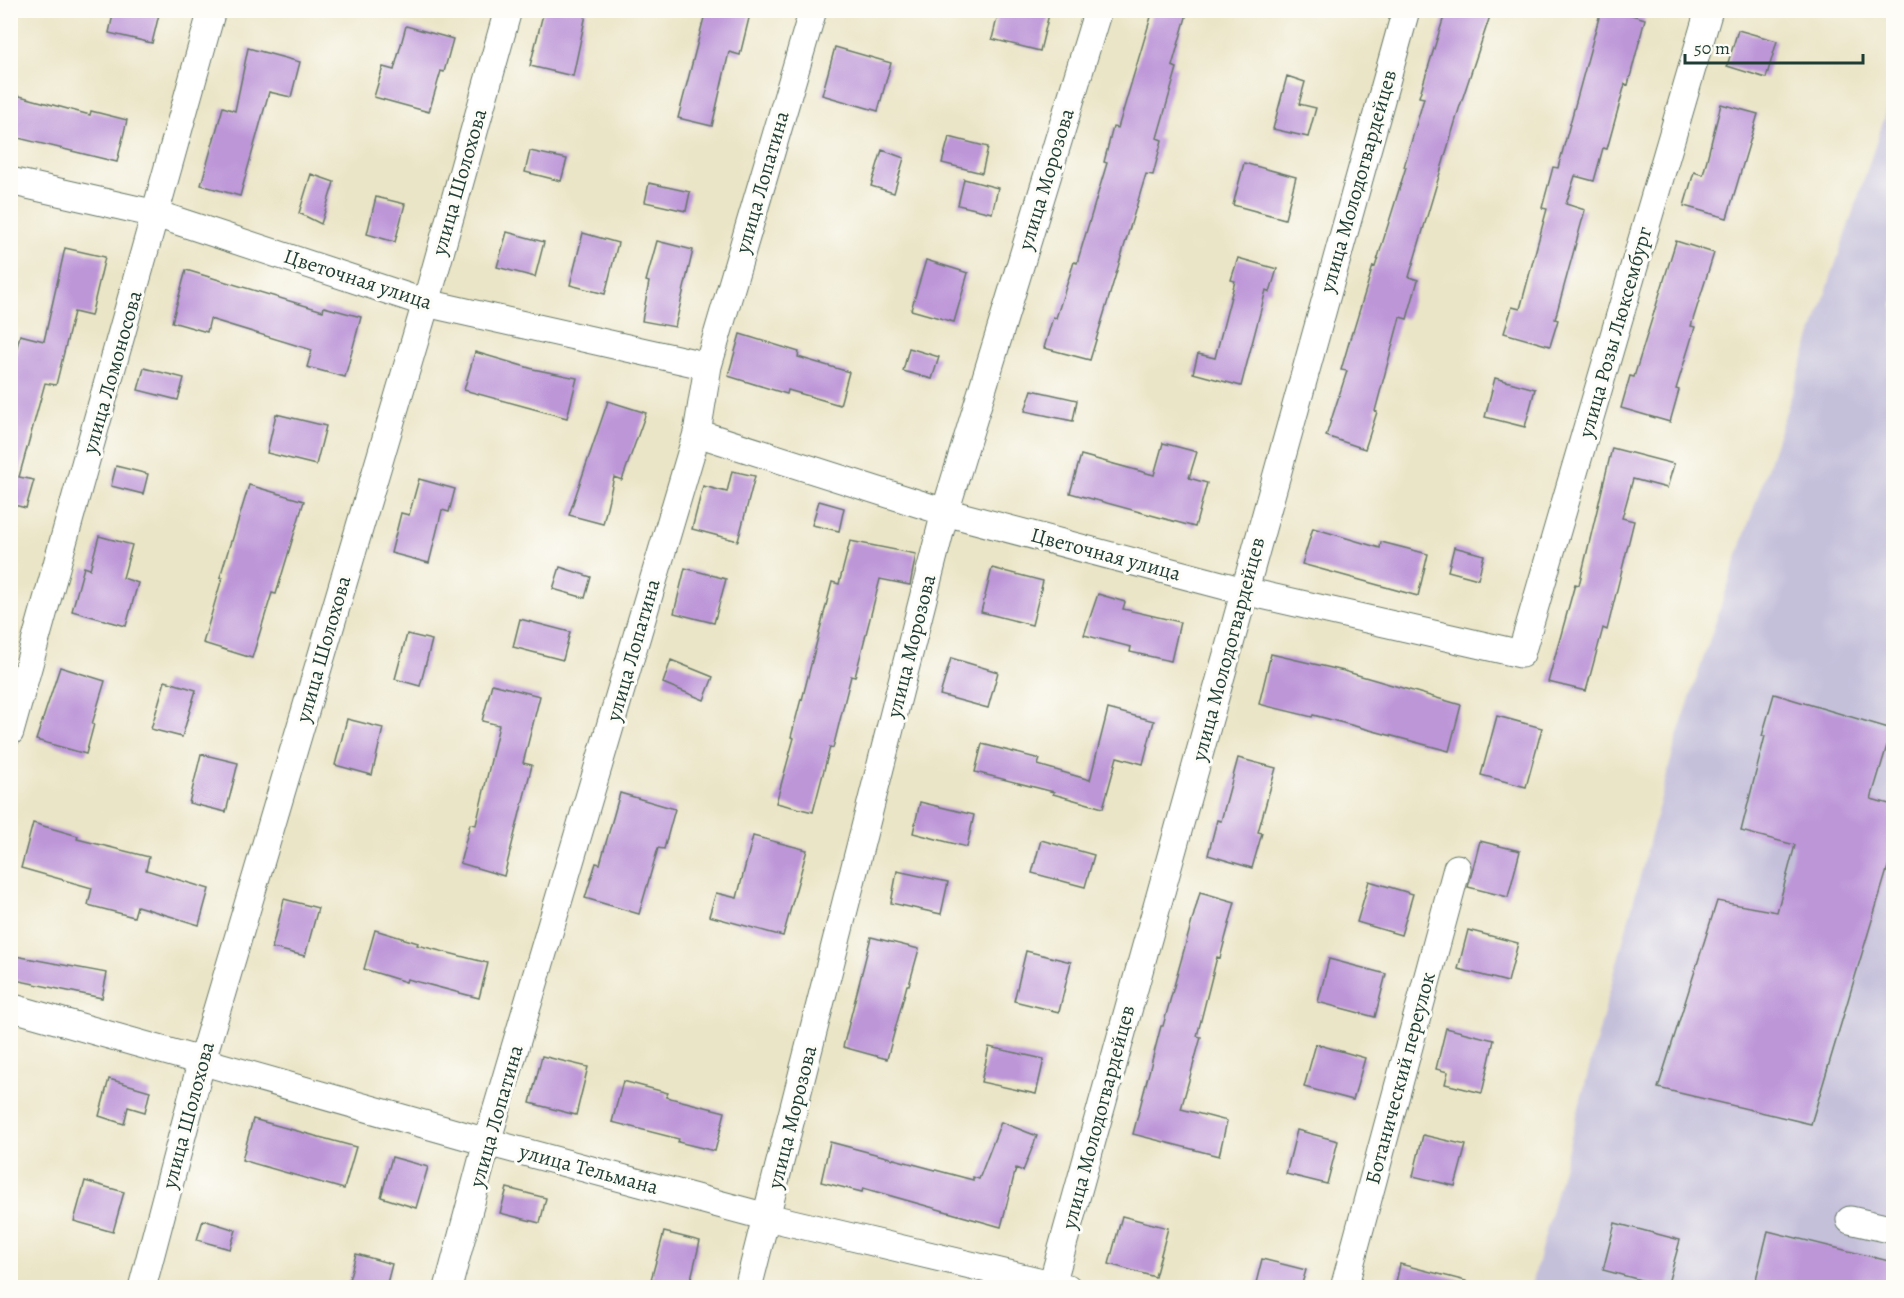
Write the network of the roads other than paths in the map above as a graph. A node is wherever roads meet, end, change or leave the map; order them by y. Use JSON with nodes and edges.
{"nodes":[{"id":1,"x":212,"y":10,"type":"edge"},
{"id":2,"x":508,"y":10,"type":"edge"},
{"id":3,"x":813,"y":10,"type":"edge"},
{"id":4,"x":1098,"y":10,"type":"edge"},
{"id":5,"x":1406,"y":10,"type":"edge"},
{"id":6,"x":1709,"y":10,"type":"edge"},
{"id":7,"x":10,"y":181,"type":"edge"},
{"id":8,"x":156,"y":214,"type":"junction"},
{"id":9,"x":426,"y":303,"type":"junction"},
{"id":10,"x":708,"y":366,"type":"junction"},
{"id":11,"x":697,"y":433,"type":"junction"},
{"id":12,"x":945,"y":512,"type":"junction"},
{"id":13,"x":1244,"y":591,"type":"junction"},
{"id":14,"x":1521,"y":654,"type":"joint"},
{"id":15,"x":10,"y":732,"type":"edge"},
{"id":16,"x":1456,"y":868,"type":"dead end"},
{"id":17,"x":10,"y":1007,"type":"edge"},
{"id":18,"x":202,"y":1060,"type":"junction"},
{"id":19,"x":488,"y":1142,"type":"junction"},
{"id":20,"x":767,"y":1217,"type":"junction"},
{"id":21,"x":1850,"y":1220,"type":"dead end"},
{"id":22,"x":1893,"y":1230,"type":"edge"},
{"id":23,"x":1057,"y":1286,"type":"edge"},
{"id":24,"x":142,"y":1287,"type":"edge"},
{"id":25,"x":448,"y":1287,"type":"edge"},
{"id":26,"x":748,"y":1287,"type":"edge"},
{"id":27,"x":1344,"y":1287,"type":"edge"}],
"edges":[{"from":1,"to":8,"type":"street","name":"улица Ломоносова"},
{"from":2,"to":9,"type":"street","name":"улица Шолохова"},
{"from":3,"to":10,"type":"street","name":"улица Лопатина"},
{"from":4,"to":12,"type":"street","name":"улица Морозова"},
{"from":5,"to":13,"type":"street","name":"улица Молодогвардейцев"},
{"from":6,"to":14,"type":"street","name":"улица Розы Люксембург"},
{"from":7,"to":8,"type":"street","name":"Цветочная улица"},
{"from":8,"to":9,"type":"street","name":"Цветочная улица"},
{"from":8,"to":15,"type":"street","name":"улица Ломоносова"},
{"from":9,"to":10,"type":"street","name":"Цветочная улица"},
{"from":9,"to":18,"type":"street","name":"улица Шолохова"},
{"from":10,"to":11,"type":"street","name":"улица Лопатина"},
{"from":11,"to":12,"type":"street","name":"Цветочная улица"},
{"from":11,"to":19,"type":"street","name":"улица Лопатина"},
{"from":12,"to":13,"type":"street","name":"Цветочная улица"},
{"from":12,"to":20,"type":"street","name":"улица Морозова"},
{"from":13,"to":14,"type":"street","name":"Цветочная улица"},
{"from":13,"to":23,"type":"street","name":"улица Молодогвардейцев"},
{"from":16,"to":27,"type":"street","name":"Ботанический переулок"},
{"from":17,"to":18,"type":"street","name":"улица Тельмана"},
{"from":18,"to":19,"type":"street","name":"улица Тельмана"},
{"from":18,"to":24,"type":"street","name":"улица Шолохова"},
{"from":19,"to":20,"type":"street","name":"улица Тельмана"},
{"from":19,"to":25,"type":"street","name":"улица Лопатина"},
{"from":20,"to":23,"type":"street","name":"улица Тельмана"},
{"from":20,"to":26,"type":"street","name":"улица Морозова"},
{"from":21,"to":22,"type":"street"}]}
